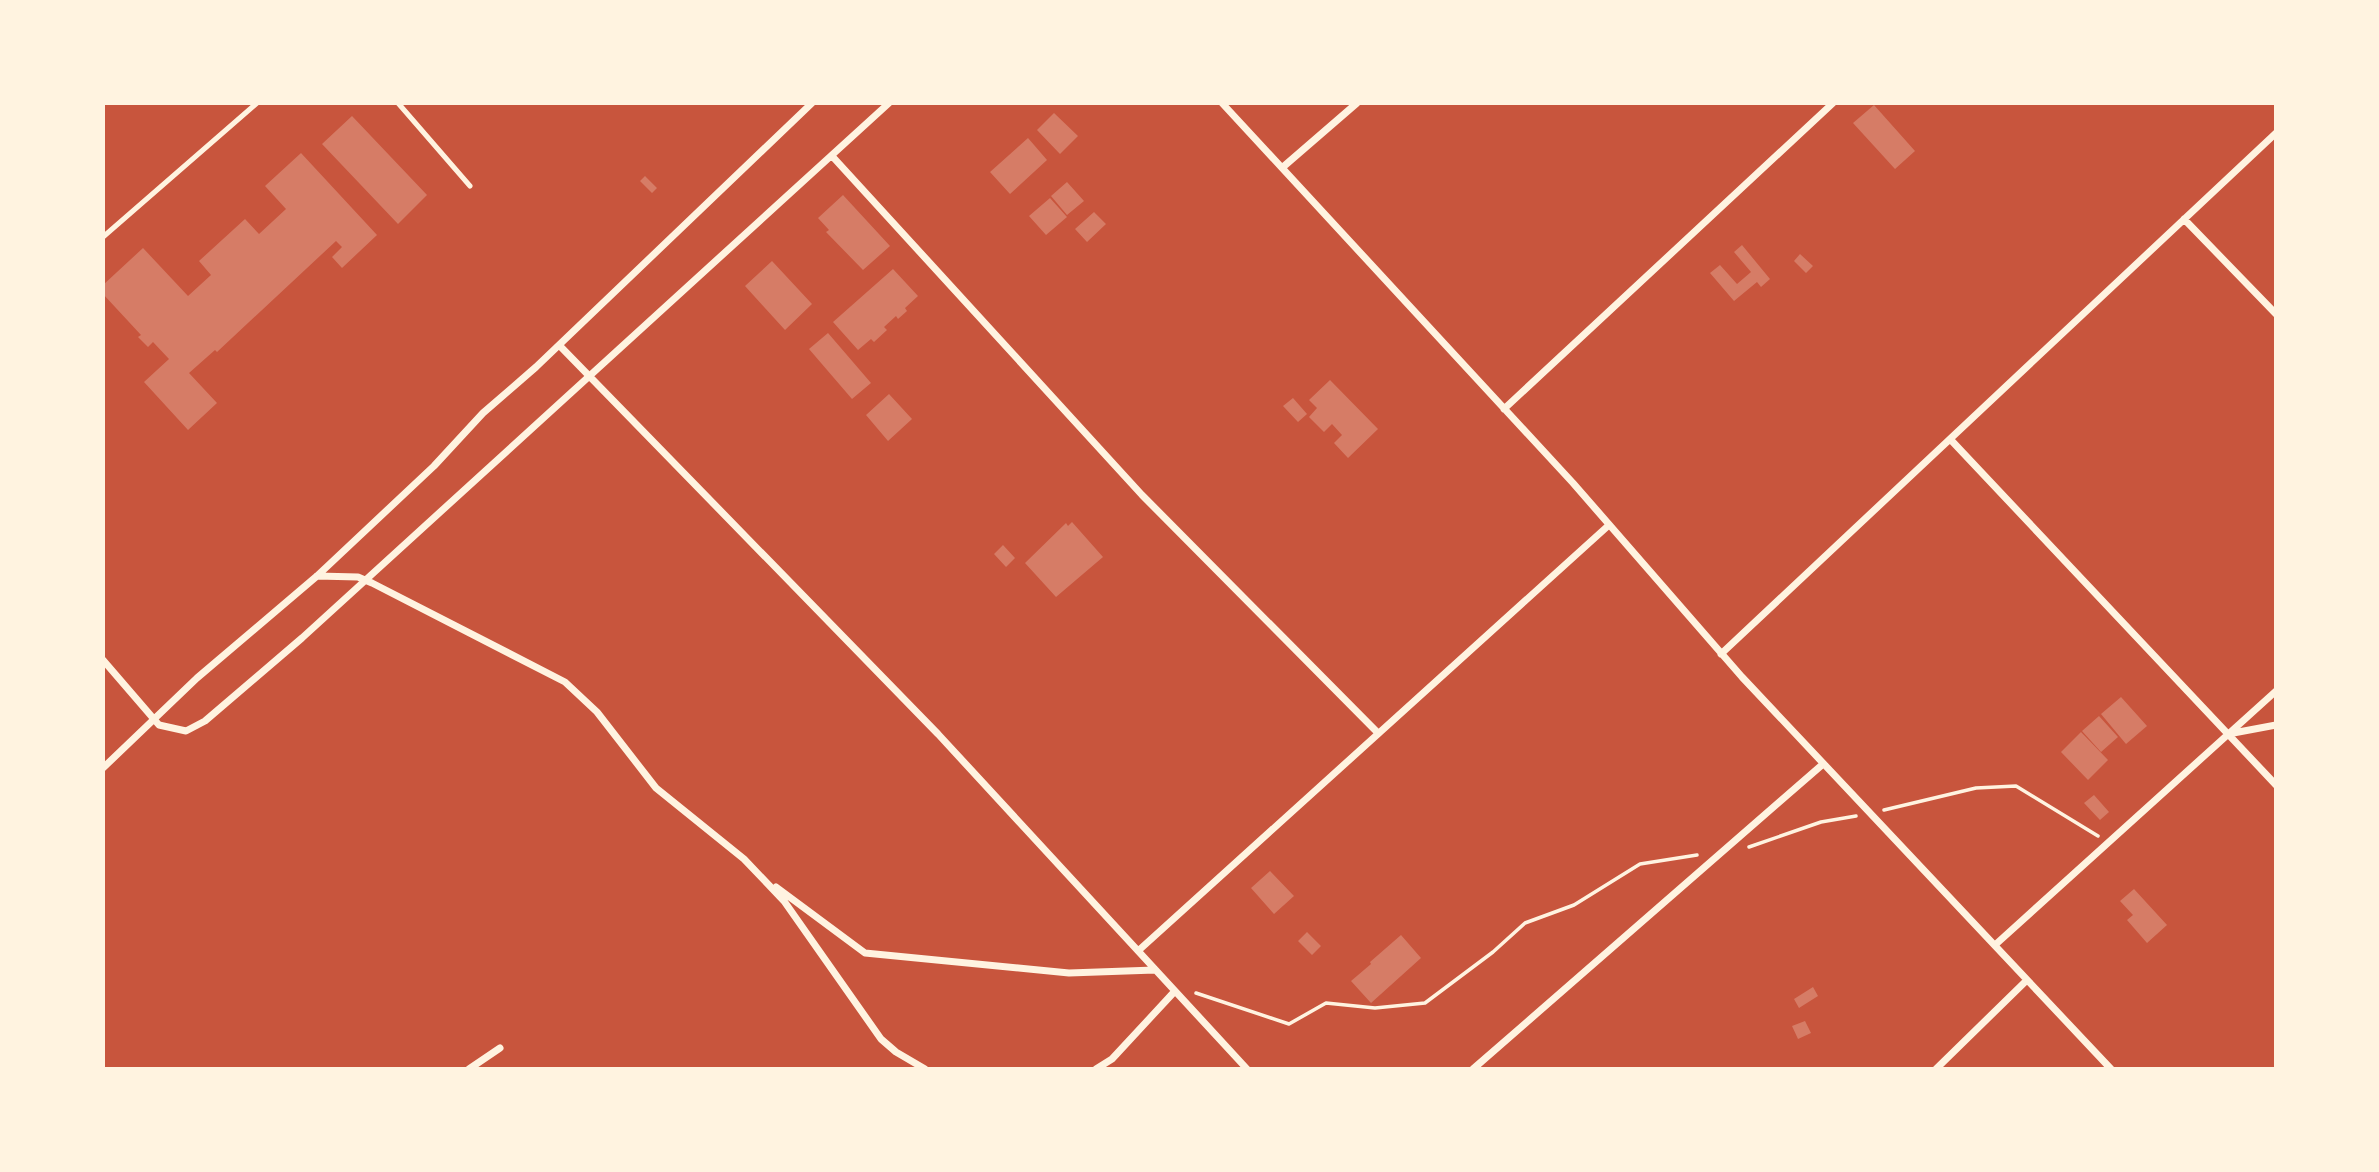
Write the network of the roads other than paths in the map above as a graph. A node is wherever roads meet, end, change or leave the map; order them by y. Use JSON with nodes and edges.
{"nodes":[{"id":1,"x":257,"y":103,"type":"edge"},
{"id":2,"x":398,"y":103,"type":"edge"},
{"id":3,"x":813,"y":103,"type":"edge"},
{"id":4,"x":889,"y":103,"type":"edge"},
{"id":5,"x":1222,"y":103,"type":"edge"},
{"id":6,"x":1357,"y":103,"type":"edge"},
{"id":7,"x":1833,"y":103,"type":"edge"},
{"id":8,"x":2276,"y":133,"type":"edge"},
{"id":9,"x":832,"y":156,"type":"junction"},
{"id":10,"x":1283,"y":167,"type":"junction"},
{"id":11,"x":470,"y":186,"type":"dead end"},
{"id":12,"x":2184,"y":219,"type":"junction"},
{"id":13,"x":103,"y":237,"type":"edge"},
{"id":14,"x":2276,"y":314,"type":"edge"},
{"id":15,"x":559,"y":345,"type":"junction"},
{"id":16,"x":589,"y":377,"type":"junction"},
{"id":17,"x":1504,"y":409,"type":"junction"},
{"id":18,"x":1950,"y":439,"type":"junction"},
{"id":19,"x":1609,"y":525,"type":"junction"},
{"id":20,"x":317,"y":576,"type":"junction"},
{"id":21,"x":365,"y":580,"type":"junction"},
{"id":22,"x":1721,"y":654,"type":"junction"},
{"id":23,"x":103,"y":660,"type":"edge"},
{"id":24,"x":2276,"y":691,"type":"edge"},
{"id":25,"x":155,"y":719,"type":"junction"},
{"id":26,"x":2276,"y":724,"type":"edge"},
{"id":27,"x":1377,"y":733,"type":"junction"},
{"id":28,"x":2228,"y":734,"type":"junction"},
{"id":29,"x":1823,"y":764,"type":"junction"},
{"id":30,"x":103,"y":768,"type":"edge"},
{"id":31,"x":2276,"y":785,"type":"edge"},
{"id":32,"x":760,"y":875,"type":"junction"},
{"id":33,"x":1995,"y":945,"type":"junction"},
{"id":34,"x":1138,"y":951,"type":"junction"},
{"id":35,"x":1155,"y":970,"type":"junction"},
{"id":36,"x":2027,"y":980,"type":"junction"},
{"id":37,"x":1174,"y":991,"type":"junction"},
{"id":38,"x":500,"y":1048,"type":"dead end"},
{"id":39,"x":469,"y":1069,"type":"edge"},
{"id":40,"x":925,"y":1069,"type":"edge"},
{"id":41,"x":1096,"y":1069,"type":"edge"},
{"id":42,"x":1247,"y":1069,"type":"edge"},
{"id":43,"x":1473,"y":1069,"type":"edge"},
{"id":44,"x":1936,"y":1069,"type":"edge"},
{"id":45,"x":2110,"y":1069,"type":"edge"}],
"edges":[{"from":1,"to":13,"type":"lane"},
{"from":2,"to":11,"type":"lane"},
{"from":3,"to":15,"type":"street"},
{"from":4,"to":9,"type":"street"},
{"from":5,"to":10,"type":"street"},
{"from":6,"to":10,"type":"street"},
{"from":7,"to":17,"type":"street"},
{"from":8,"to":12,"type":"street"},
{"from":9,"to":16,"type":"street"},
{"from":9,"to":27,"type":"street"},
{"from":10,"to":17,"type":"street"},
{"from":12,"to":14,"type":"street"},
{"from":12,"to":18,"type":"street"},
{"from":15,"to":16,"type":"street"},
{"from":15,"to":20,"type":"street"},
{"from":16,"to":21,"type":"street"},
{"from":16,"to":34,"type":"street"},
{"from":17,"to":19,"type":"street"},
{"from":18,"to":22,"type":"street"},
{"from":18,"to":28,"type":"street"},
{"from":19,"to":22,"type":"street"},
{"from":19,"to":27,"type":"street"},
{"from":20,"to":21,"type":"street"},
{"from":20,"to":25,"type":"street"},
{"from":21,"to":25,"type":"street"},
{"from":21,"to":32,"type":"street"},
{"from":22,"to":29,"type":"street"},
{"from":23,"to":25,"type":"street"},
{"from":24,"to":28,"type":"street"},
{"from":25,"to":30,"type":"street"},
{"from":26,"to":28,"type":"street"},
{"from":27,"to":34,"type":"street"},
{"from":28,"to":31,"type":"street"},
{"from":28,"to":33,"type":"street"},
{"from":29,"to":33,"type":"street"},
{"from":29,"to":43,"type":"street"},
{"from":32,"to":35,"type":"street"},
{"from":32,"to":40,"type":"street"},
{"from":33,"to":36,"type":"street"},
{"from":34,"to":35,"type":"street"},
{"from":35,"to":37,"type":"street"},
{"from":36,"to":44,"type":"street"},
{"from":36,"to":45,"type":"street"},
{"from":37,"to":41,"type":"street"},
{"from":37,"to":42,"type":"street"},
{"from":38,"to":39,"type":"street"}]}
